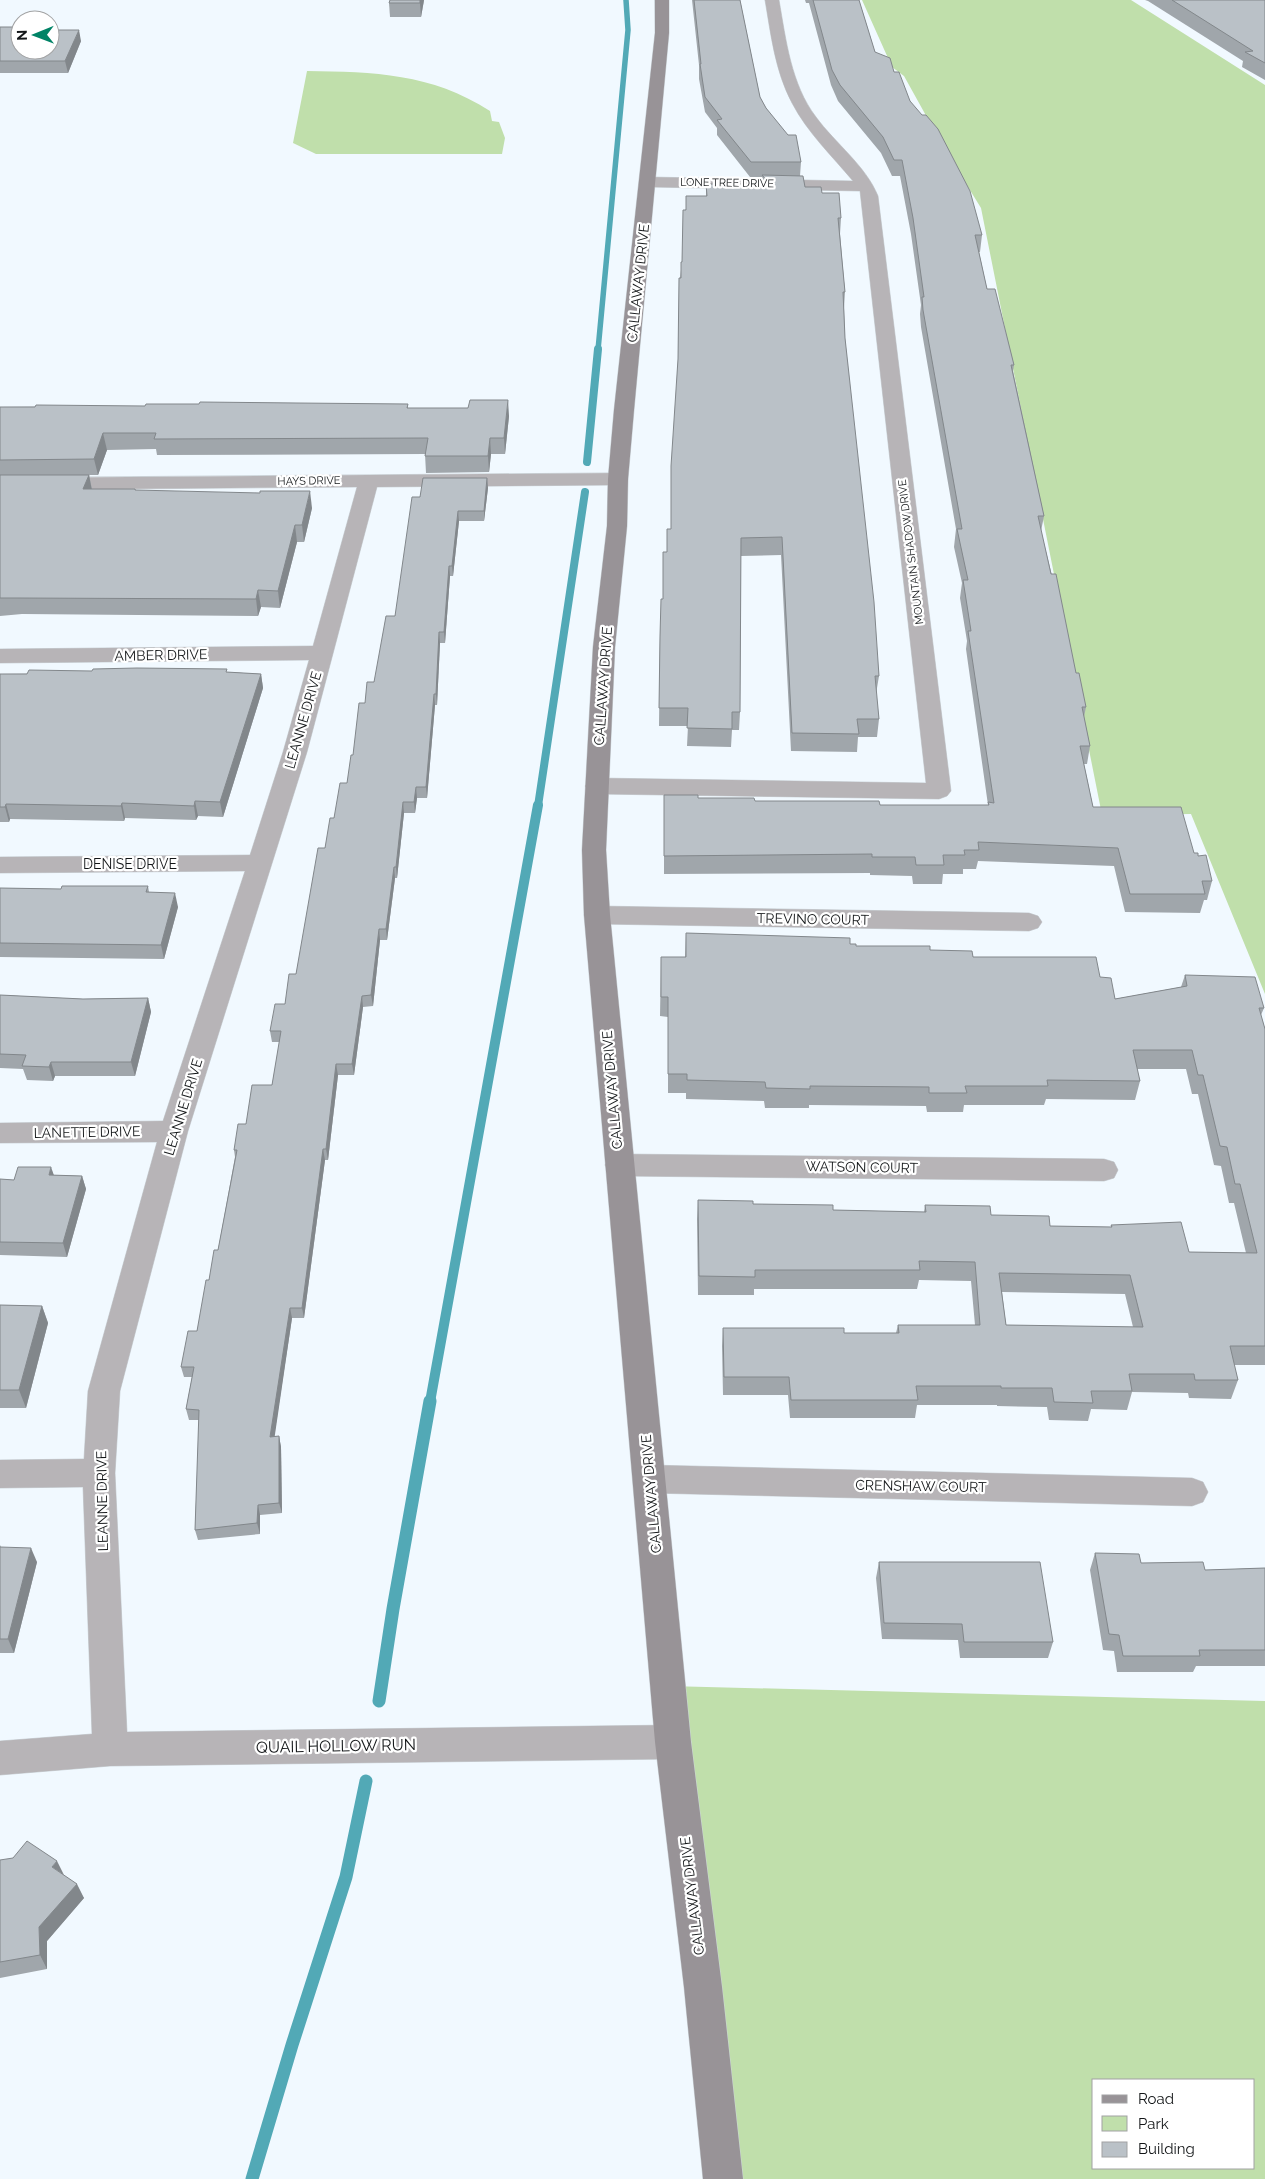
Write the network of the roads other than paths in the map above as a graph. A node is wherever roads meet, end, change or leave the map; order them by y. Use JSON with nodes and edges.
{"nodes":[{"id":1,"x":662,"y":0,"type":"edge"},
{"id":2,"x":772,"y":0,"type":"edge"},
{"id":3,"x":648,"y":182,"type":"junction"},
{"id":4,"x":866,"y":186,"type":"junction"},
{"id":5,"x":618,"y":479,"type":"junction"},
{"id":6,"x":369,"y":481,"type":"junction"},
{"id":7,"x":0,"y":484,"type":"edge"},
{"id":8,"x":322,"y":653,"type":"junction"},
{"id":9,"x":0,"y":656,"type":"edge"},
{"id":10,"x":597,"y":786,"type":"junction"},
{"id":11,"x":261,"y":863,"type":"junction"},
{"id":12,"x":0,"y":865,"type":"edge"},
{"id":13,"x":597,"y":915,"type":"junction"},
{"id":14,"x":1029,"y":922,"type":"dead end"},
{"id":15,"x":174,"y":1131,"type":"junction"},
{"id":16,"x":0,"y":1133,"type":"edge"},
{"id":17,"x":619,"y":1165,"type":"junction"},
{"id":18,"x":1104,"y":1170,"type":"dead end"},
{"id":19,"x":99,"y":1473,"type":"junction"},
{"id":20,"x":0,"y":1474,"type":"edge"},
{"id":21,"x":649,"y":1479,"type":"junction"},
{"id":22,"x":1192,"y":1492,"type":"dead end"},
{"id":23,"x":673,"y":1742,"type":"junction"},
{"id":24,"x":110,"y":1749,"type":"junction"},
{"id":25,"x":0,"y":1758,"type":"edge"},
{"id":26,"x":723,"y":2179,"type":"edge"}],
"edges":[{"from":1,"to":3,"type":"street","name":"CALLAWAY DRIVE"},
{"from":2,"to":4,"type":"street","name":"MOUNTAIN SHADOW DRIVE"},
{"from":3,"to":4,"type":"street","name":"LONE TREE DRIVE"},
{"from":3,"to":5,"type":"street","name":"CALLAWAY DRIVE"},
{"from":4,"to":10,"type":"street","name":"MOUNTAIN SHADOW DRIVE"},
{"from":5,"to":6,"type":"street","name":"HAYS DRIVE"},
{"from":5,"to":10,"type":"street","name":"CALLAWAY DRIVE"},
{"from":6,"to":7,"type":"street","name":"HAYS DRIVE"},
{"from":6,"to":8,"type":"street","name":"LEANNE DRIVE"},
{"from":8,"to":9,"type":"street","name":"AMBER DRIVE"},
{"from":8,"to":11,"type":"street","name":"LEANNE DRIVE"},
{"from":10,"to":13,"type":"street","name":"CALLAWAY DRIVE"},
{"from":11,"to":12,"type":"street","name":"DENISE DRIVE"},
{"from":11,"to":15,"type":"street","name":"LEANNE DRIVE"},
{"from":13,"to":14,"type":"street","name":"TREVINO COURT"},
{"from":13,"to":17,"type":"street","name":"CALLAWAY DRIVE"},
{"from":15,"to":16,"type":"street","name":"LANETTE DRIVE"},
{"from":15,"to":19,"type":"street","name":"LEANNE DRIVE"},
{"from":17,"to":18,"type":"street","name":"WATSON COURT"},
{"from":17,"to":21,"type":"street","name":"CALLAWAY DRIVE"},
{"from":19,"to":20,"type":"street"},
{"from":19,"to":24,"type":"street","name":"LEANNE DRIVE"},
{"from":21,"to":22,"type":"street","name":"CRENSHAW COURT"},
{"from":21,"to":23,"type":"street","name":"CALLAWAY DRIVE"},
{"from":23,"to":24,"type":"street","name":"QUAIL HOLLOW RUN"},
{"from":23,"to":26,"type":"street","name":"CALLAWAY DRIVE"},
{"from":24,"to":25,"type":"street","name":"QUAIL HOLLOW RUN"}]}
